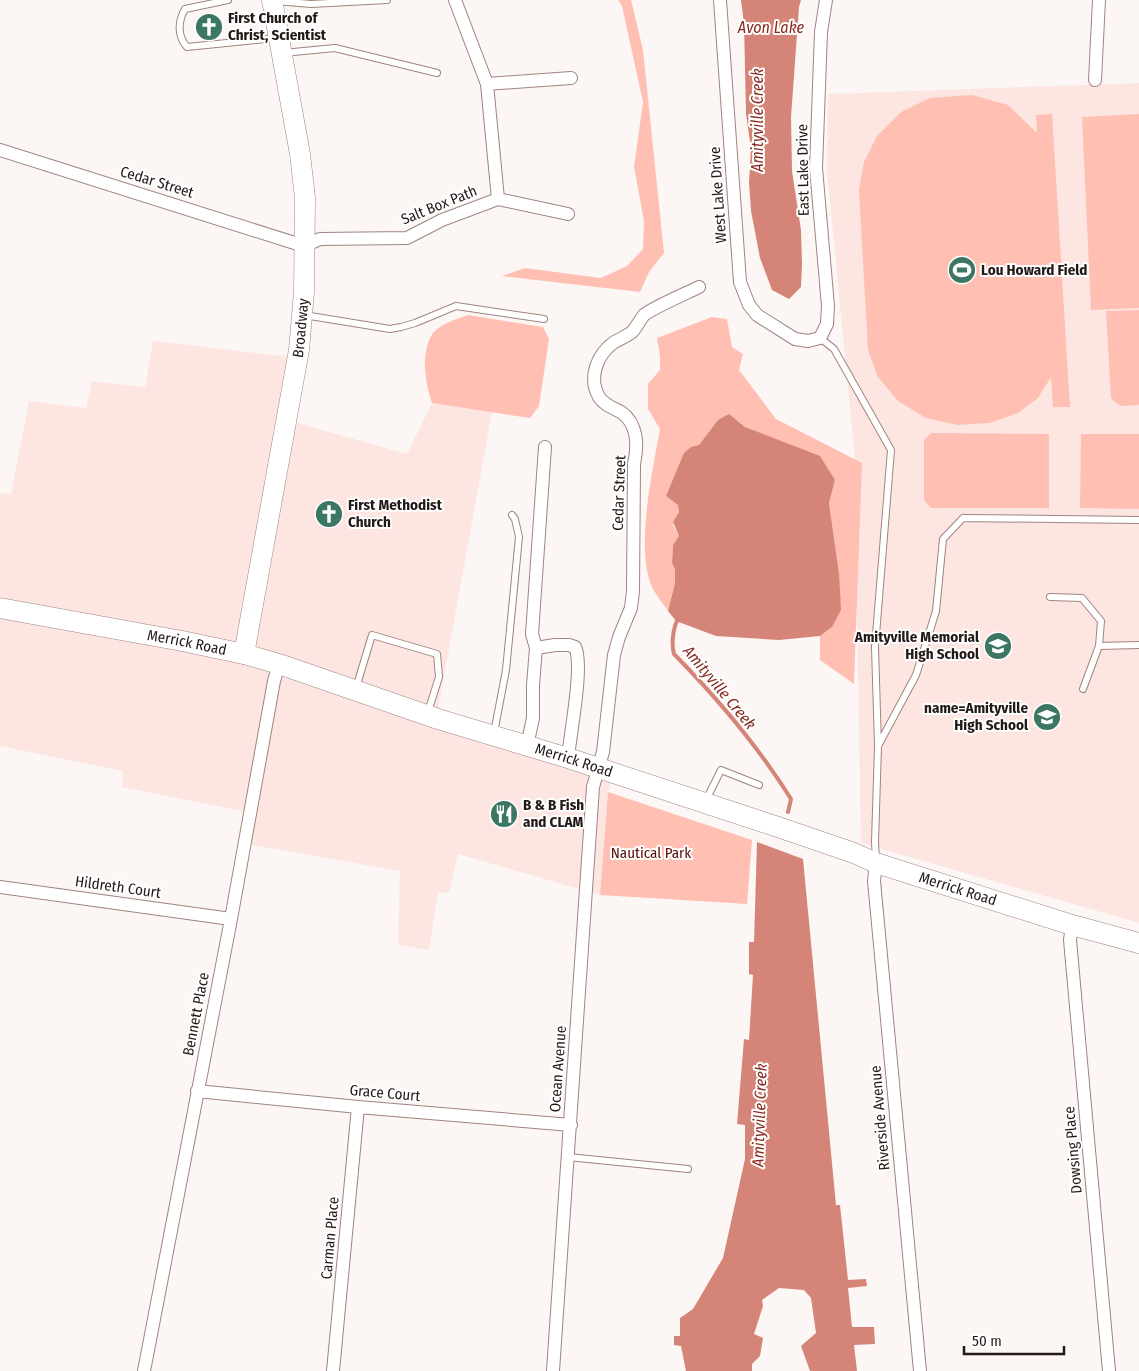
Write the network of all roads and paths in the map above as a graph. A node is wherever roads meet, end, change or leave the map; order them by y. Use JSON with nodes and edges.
{"nodes":[{"id":1,"x":228,"y":0,"type":"edge"},
{"id":2,"x":272,"y":0,"type":"edge"},
{"id":3,"x":386,"y":0,"type":"edge"},
{"id":4,"x":455,"y":0,"type":"edge"},
{"id":5,"x":720,"y":0,"type":"edge"},
{"id":6,"x":826,"y":0,"type":"edge"},
{"id":7,"x":1099,"y":0,"type":"edge"},
{"id":8,"x":281,"y":46,"type":"junction"},
{"id":9,"x":437,"y":73,"type":"dead end"},
{"id":10,"x":571,"y":78,"type":"dead end"},
{"id":11,"x":1095,"y":80,"type":"dead end"},
{"id":12,"x":487,"y":84,"type":"junction"},
{"id":13,"x":0,"y":150,"type":"edge"},
{"id":14,"x":498,"y":199,"type":"junction"},
{"id":15,"x":568,"y":214,"type":"dead end"},
{"id":16,"x":304,"y":246,"type":"junction"},
{"id":17,"x":699,"y":287,"type":"dead end"},
{"id":18,"x":302,"y":315,"type":"junction"},
{"id":19,"x":544,"y":319,"type":"dead end"},
{"id":20,"x":820,"y":338,"type":"junction"},
{"id":21,"x":545,"y":447,"type":"dead end"},
{"id":22,"x":512,"y":515,"type":"dead end"},
{"id":23,"x":1139,"y":520,"type":"edge"},
{"id":24,"x":1050,"y":597,"type":"dead end"},
{"id":25,"x":0,"y":608,"type":"edge"},
{"id":26,"x":1139,"y":645,"type":"edge"},
{"id":27,"x":1099,"y":646,"type":"junction"},
{"id":28,"x":536,"y":648,"type":"junction"},
{"id":29,"x":244,"y":654,"type":"junction"},
{"id":30,"x":279,"y":664,"type":"junction"},
{"id":31,"x":1083,"y":689,"type":"dead end"},
{"id":32,"x":355,"y":691,"type":"junction"},
{"id":33,"x":427,"y":716,"type":"junction"},
{"id":34,"x":494,"y":736,"type":"junction"},
{"id":35,"x":528,"y":746,"type":"junction"},
{"id":36,"x":878,"y":746,"type":"junction"},
{"id":37,"x":568,"y":758,"type":"junction"},
{"id":38,"x":598,"y":769,"type":"junction"},
{"id":39,"x":759,"y":784,"type":"dead end"},
{"id":40,"x":705,"y":803,"type":"junction"},
{"id":41,"x":876,"y":863,"type":"junction"},
{"id":42,"x":0,"y":887,"type":"edge"},
{"id":43,"x":231,"y":919,"type":"junction"},
{"id":44,"x":1072,"y":925,"type":"junction"},
{"id":45,"x":1139,"y":943,"type":"edge"},
{"id":46,"x":198,"y":1091,"type":"junction"},
{"id":47,"x":358,"y":1107,"type":"junction"},
{"id":48,"x":571,"y":1125,"type":"junction"},
{"id":49,"x":568,"y":1157,"type":"junction"},
{"id":50,"x":688,"y":1169,"type":"dead end"},
{"id":51,"x":144,"y":1371,"type":"edge"},
{"id":52,"x":333,"y":1371,"type":"edge"},
{"id":53,"x":553,"y":1371,"type":"edge"},
{"id":54,"x":920,"y":1371,"type":"edge"},
{"id":55,"x":1109,"y":1371,"type":"edge"}],
"edges":[{"from":1,"to":8,"type":"lane"},
{"from":2,"to":3,"type":"lane"},
{"from":2,"to":8,"type":"main road","name":"Broadway"},
{"from":4,"to":12,"type":"street","name":"Salt Box Path"},
{"from":5,"to":20,"type":"street","name":"West Lake Drive"},
{"from":6,"to":20,"type":"street","name":"East Lake Drive"},
{"from":7,"to":11,"type":"street"},
{"from":8,"to":9,"type":"lane"},
{"from":8,"to":16,"type":"main road","name":"Broadway"},
{"from":10,"to":12,"type":"street"},
{"from":12,"to":14,"type":"street","name":"Salt Box Path"},
{"from":13,"to":16,"type":"street","name":"Cedar Street"},
{"from":14,"to":15,"type":"street","name":"Salt Box Path"},
{"from":14,"to":16,"type":"street","name":"Salt Box Path"},
{"from":16,"to":18,"type":"main road","name":"Broadway"},
{"from":17,"to":38,"type":"street","name":"Cedar Street"},
{"from":18,"to":19,"type":"lane"},
{"from":18,"to":29,"type":"main road","name":"Broadway"},
{"from":20,"to":36,"type":"lane"},
{"from":21,"to":28,"type":"street"},
{"from":22,"to":34,"type":"lane"},
{"from":23,"to":36,"type":"lane"},
{"from":24,"to":27,"type":"lane"},
{"from":25,"to":29,"type":"main road","name":"Merrick Road"},
{"from":26,"to":27,"type":"lane"},
{"from":27,"to":31,"type":"lane"},
{"from":28,"to":35,"type":"street"},
{"from":28,"to":37,"type":"street"},
{"from":29,"to":30,"type":"main road","name":"Merrick Road"},
{"from":30,"to":32,"type":"main road","name":"Merrick Road"},
{"from":30,"to":43,"type":"street","name":"Bennett Place"},
{"from":32,"to":33,"type":"main road","name":"Merrick Road"},
{"from":32,"to":33,"type":"lane"},
{"from":33,"to":34,"type":"main road","name":"Merrick Road"},
{"from":34,"to":35,"type":"main road","name":"Merrick Road"},
{"from":35,"to":37,"type":"main road","name":"Merrick Road"},
{"from":36,"to":41,"type":"lane"},
{"from":37,"to":38,"type":"main road","name":"Merrick Road"},
{"from":38,"to":40,"type":"main road","name":"Merrick Road"},
{"from":38,"to":48,"type":"street","name":"Ocean Avenue"},
{"from":39,"to":40,"type":"lane"},
{"from":40,"to":41,"type":"main road","name":"Merrick Road"},
{"from":41,"to":44,"type":"main road","name":"Merrick Road"},
{"from":41,"to":54,"type":"street","name":"Riverside Avenue"},
{"from":42,"to":43,"type":"street","name":"Hildreth Court"},
{"from":43,"to":46,"type":"street","name":"Bennett Place"},
{"from":44,"to":45,"type":"main road","name":"Merrick Road"},
{"from":44,"to":55,"type":"street","name":"Dowsing Place"},
{"from":46,"to":47,"type":"street","name":"Grace Court"},
{"from":46,"to":51,"type":"street","name":"Bennett Place"},
{"from":47,"to":48,"type":"street","name":"Grace Court"},
{"from":47,"to":52,"type":"street","name":"Carman Place"},
{"from":48,"to":49,"type":"street","name":"Ocean Avenue"},
{"from":49,"to":50,"type":"lane"},
{"from":49,"to":53,"type":"street","name":"Ocean Avenue"}]}
